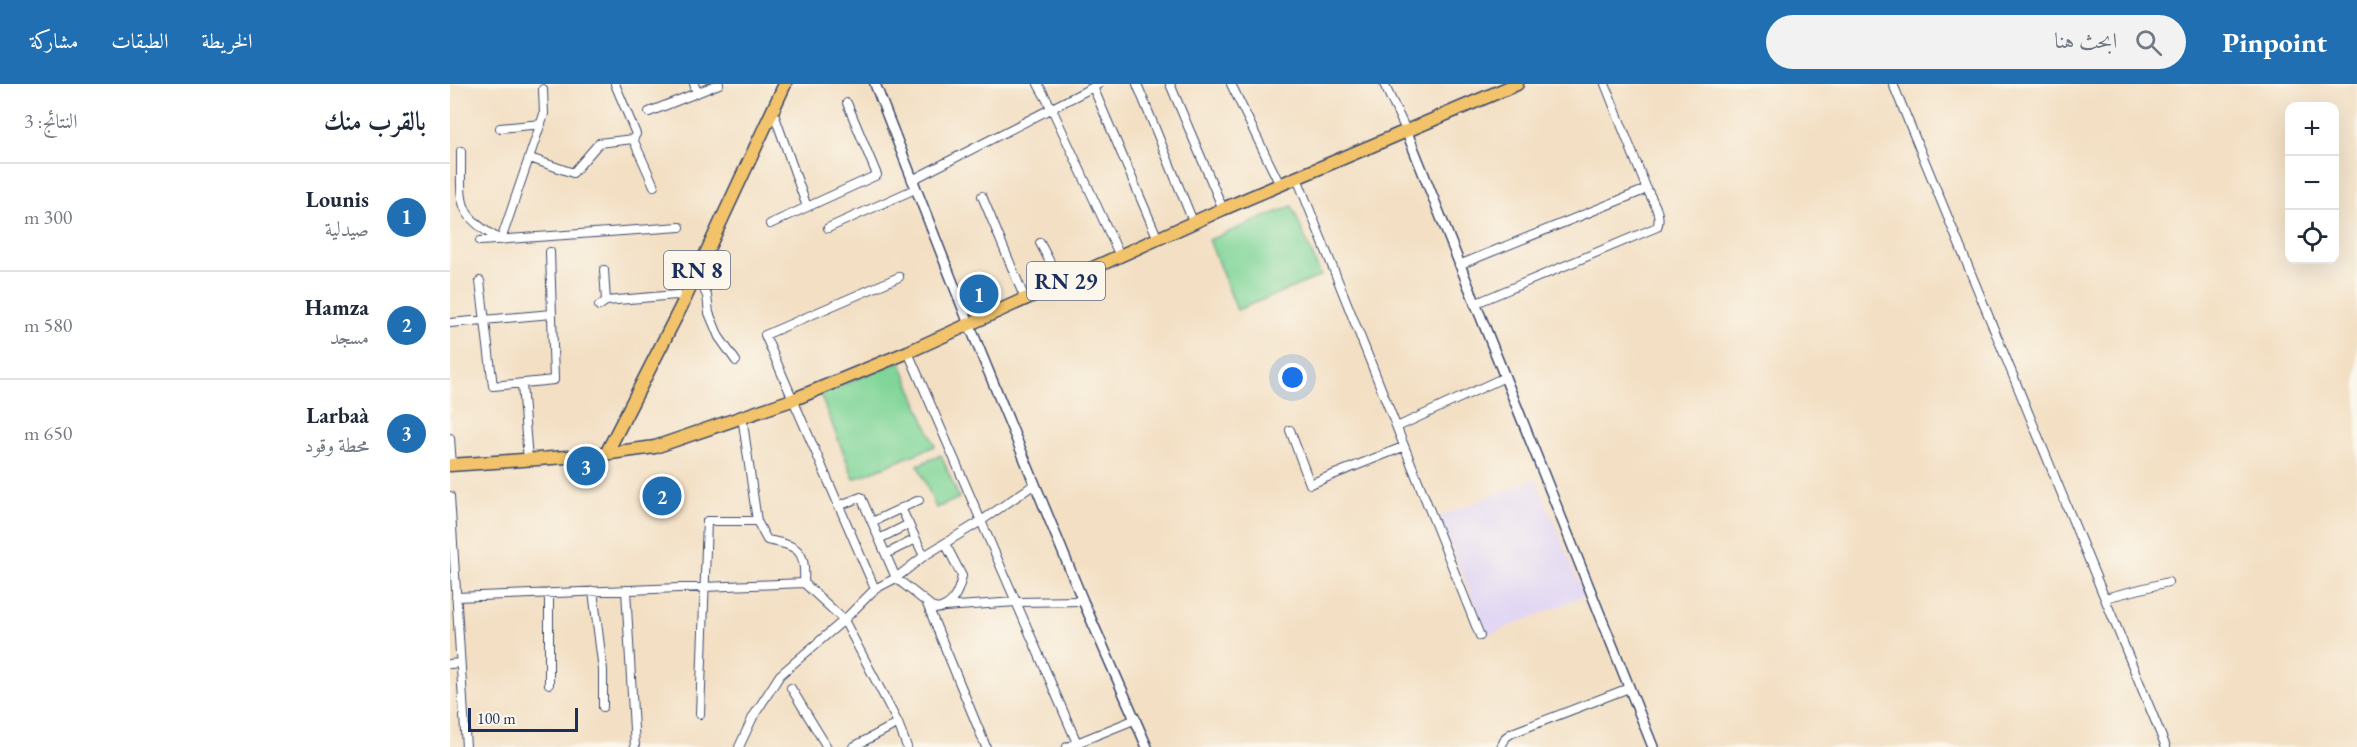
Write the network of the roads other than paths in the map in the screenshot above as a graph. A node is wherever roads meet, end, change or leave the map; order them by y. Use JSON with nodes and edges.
{"nodes":[{"id":1,"x":615,"y":84,"type":"edge"},
{"id":2,"x":694,"y":84,"type":"edge"},
{"id":3,"x":719,"y":84,"type":"edge"},
{"id":4,"x":785,"y":84,"type":"edge"},
{"id":5,"x":875,"y":84,"type":"edge"},
{"id":6,"x":1038,"y":84,"type":"edge"},
{"id":7,"x":1137,"y":84,"type":"edge"},
{"id":8,"x":1170,"y":84,"type":"edge"},
{"id":9,"x":1231,"y":84,"type":"edge"},
{"id":10,"x":1384,"y":84,"type":"edge"},
{"id":11,"x":1517,"y":84,"type":"edge"},
{"id":12,"x":1605,"y":84,"type":"edge"},
{"id":13,"x":1893,"y":84,"type":"edge"},
{"id":14,"x":1096,"y":86,"type":"edge"},
{"id":15,"x":543,"y":89,"type":"dead end"},
{"id":16,"x":697,"y":93,"type":"junction"},
{"id":17,"x":847,"y":103,"type":"dead end"},
{"id":18,"x":1052,"y":109,"type":"junction"},
{"id":19,"x":773,"y":111,"type":"junction"},
{"id":20,"x":649,"y":112,"type":"dead end"},
{"id":21,"x":541,"y":124,"type":"junction"},
{"id":22,"x":500,"y":128,"type":"dead end"},
{"id":23,"x":1406,"y":130,"type":"junction"},
{"id":24,"x":633,"y":139,"type":"junction"},
{"id":25,"x":461,"y":151,"type":"dead end"},
{"id":26,"x":530,"y":158,"type":"junction"},
{"id":27,"x":1297,"y":178,"type":"junction"},
{"id":28,"x":914,"y":184,"type":"junction"},
{"id":29,"x":1280,"y":185,"type":"junction"},
{"id":30,"x":654,"y":186,"type":"dead end"},
{"id":31,"x":1646,"y":187,"type":"junction"},
{"id":32,"x":982,"y":196,"type":"dead end"},
{"id":33,"x":807,"y":207,"type":"junction"},
{"id":34,"x":1223,"y":209,"type":"junction"},
{"id":35,"x":770,"y":224,"type":"dead end"},
{"id":36,"x":1194,"y":224,"type":"junction"},
{"id":37,"x":681,"y":227,"type":"dead end"},
{"id":38,"x":828,"y":228,"type":"dead end"},
{"id":39,"x":1158,"y":239,"type":"junction"},
{"id":40,"x":501,"y":240,"type":"junction"},
{"id":41,"x":480,"y":241,"type":"dead end"},
{"id":42,"x":1040,"y":243,"type":"dead end"},
{"id":43,"x":550,"y":252,"type":"dead end"},
{"id":44,"x":1120,"y":256,"type":"junction"},
{"id":45,"x":1459,"y":265,"type":"junction"},
{"id":46,"x":604,"y":270,"type":"dead end"},
{"id":47,"x":696,"y":273,"type":"junction"},
{"id":48,"x":899,"y":277,"type":"dead end"},
{"id":49,"x":480,"y":281,"type":"dead end"},
{"id":50,"x":1061,"y":283,"type":"junction"},
{"id":51,"x":686,"y":298,"type":"junction"},
{"id":52,"x":1025,"y":299,"type":"junction"},
{"id":53,"x":606,"y":301,"type":"junction"},
{"id":54,"x":1474,"y":304,"type":"junction"},
{"id":55,"x":599,"y":306,"type":"dead end"},
{"id":56,"x":552,"y":314,"type":"junction"},
{"id":57,"x":485,"y":320,"type":"junction"},
{"id":58,"x":450,"y":324,"type":"edge"},
{"id":59,"x":969,"y":324,"type":"junction"},
{"id":60,"x":908,"y":352,"type":"junction"},
{"id":61,"x":736,"y":361,"type":"dead end"},
{"id":62,"x":1504,"y":377,"type":"junction"},
{"id":63,"x":522,"y":385,"type":"junction"},
{"id":64,"x":792,"y":400,"type":"junction"},
{"id":65,"x":742,"y":416,"type":"junction"},
{"id":66,"x":1397,"y":427,"type":"junction"},
{"id":67,"x":1290,"y":430,"type":"dead end"},
{"id":68,"x":450,"y":438,"type":"edge"},
{"id":69,"x":1403,"y":447,"type":"junction"},
{"id":70,"x":606,"y":454,"type":"junction"},
{"id":71,"x":528,"y":460,"type":"junction"},
{"id":72,"x":451,"y":465,"type":"edge"},
{"id":73,"x":1035,"y":484,"type":"junction"},
{"id":74,"x":450,"y":496,"type":"edge"},
{"id":75,"x":919,"y":500,"type":"dead end"},
{"id":76,"x":838,"y":506,"type":"junction"},
{"id":77,"x":901,"y":508,"type":"junction"},
{"id":78,"x":757,"y":521,"type":"junction"},
{"id":79,"x":981,"y":521,"type":"junction"},
{"id":80,"x":872,"y":522,"type":"junction"},
{"id":81,"x":909,"y":524,"type":"junction"},
{"id":82,"x":451,"y":533,"type":"edge"},
{"id":83,"x":879,"y":539,"type":"junction"},
{"id":84,"x":916,"y":540,"type":"junction"},
{"id":85,"x":945,"y":543,"type":"junction"},
{"id":86,"x":886,"y":554,"type":"junction"},
{"id":87,"x":924,"y":556,"type":"junction"},
{"id":88,"x":896,"y":578,"type":"junction"},
{"id":89,"x":2168,"y":582,"type":"dead end"},
{"id":90,"x":804,"y":583,"type":"junction"},
{"id":91,"x":705,"y":587,"type":"junction"},
{"id":92,"x":875,"y":589,"type":"junction"},
{"id":93,"x":626,"y":590,"type":"junction"},
{"id":94,"x":593,"y":591,"type":"junction"},
{"id":95,"x":549,"y":593,"type":"junction"},
{"id":96,"x":456,"y":597,"type":"junction"},
{"id":97,"x":2105,"y":598,"type":"junction"},
{"id":98,"x":1083,"y":601,"type":"junction"},
{"id":99,"x":1016,"y":602,"type":"junction"},
{"id":100,"x":927,"y":604,"type":"junction"},
{"id":101,"x":945,"y":607,"type":"junction"},
{"id":102,"x":844,"y":620,"type":"junction"},
{"id":103,"x":1480,"y":636,"type":"dead end"},
{"id":104,"x":460,"y":663,"type":"junction"},
{"id":105,"x":450,"y":664,"type":"edge"},
{"id":106,"x":549,"y":684,"type":"dead end"},
{"id":107,"x":790,"y":688,"type":"dead end"},
{"id":108,"x":1629,"y":688,"type":"junction"},
{"id":109,"x":603,"y":707,"type":"dead end"},
{"id":110,"x":700,"y":714,"type":"dead end"},
{"id":111,"x":1136,"y":719,"type":"junction"},
{"id":112,"x":898,"y":723,"type":"junction"},
{"id":113,"x":1077,"y":743,"type":"junction"},
{"id":114,"x":466,"y":747,"type":"edge"},
{"id":115,"x":635,"y":747,"type":"edge"},
{"id":116,"x":738,"y":747,"type":"edge"},
{"id":117,"x":827,"y":747,"type":"edge"},
{"id":118,"x":853,"y":747,"type":"edge"},
{"id":119,"x":908,"y":747,"type":"edge"},
{"id":120,"x":986,"y":747,"type":"edge"},
{"id":121,"x":1067,"y":747,"type":"edge"},
{"id":122,"x":1146,"y":747,"type":"edge"},
{"id":123,"x":1501,"y":747,"type":"edge"},
{"id":124,"x":1653,"y":747,"type":"edge"},
{"id":125,"x":2166,"y":747,"type":"edge"}],
"edges":[{"from":1,"to":24,"type":"street"},
{"from":2,"to":16,"type":"street"},
{"from":3,"to":16,"type":"street"},
{"from":4,"to":19,"type":"main road","number":"RN 8"},
{"from":5,"to":28,"type":"street"},
{"from":6,"to":18,"type":"street"},
{"from":7,"to":36,"type":"street"},
{"from":8,"to":34,"type":"street"},
{"from":9,"to":29,"type":"street"},
{"from":10,"to":23,"type":"street"},
{"from":11,"to":23,"type":"main road","number":"RN 29"},
{"from":12,"to":31,"type":"street"},
{"from":13,"to":97,"type":"street"},
{"from":14,"to":18,"type":"street"},
{"from":14,"to":39,"type":"street"},
{"from":15,"to":21,"type":"street"},
{"from":16,"to":20,"type":"street"},
{"from":17,"to":33,"type":"street"},
{"from":18,"to":28,"type":"street"},
{"from":18,"to":44,"type":"street"},
{"from":19,"to":33,"type":"street"},
{"from":19,"to":47,"type":"main road","number":"RN 8"},
{"from":21,"to":22,"type":"street"},
{"from":21,"to":26,"type":"street"},
{"from":23,"to":27,"type":"main road","number":"RN 29"},
{"from":23,"to":45,"type":"street"},
{"from":24,"to":26,"type":"street"},
{"from":24,"to":30,"type":"street"},
{"from":25,"to":40,"type":"street"},
{"from":26,"to":40,"type":"street"},
{"from":27,"to":29,"type":"main road","number":"RN 29"},
{"from":27,"to":66,"type":"street"},
{"from":28,"to":38,"type":"street"},
{"from":28,"to":59,"type":"street"},
{"from":29,"to":34,"type":"main road","number":"RN 29"},
{"from":31,"to":45,"type":"street"},
{"from":31,"to":54,"type":"street"},
{"from":32,"to":52,"type":"street"},
{"from":33,"to":35,"type":"street"},
{"from":34,"to":36,"type":"main road","number":"RN 29"},
{"from":36,"to":39,"type":"main road","number":"RN 29"},
{"from":37,"to":40,"type":"street"},
{"from":39,"to":44,"type":"main road","number":"RN 29"},
{"from":40,"to":41,"type":"street"},
{"from":42,"to":50,"type":"street"},
{"from":43,"to":56,"type":"street"},
{"from":44,"to":50,"type":"main road","number":"RN 29"},
{"from":45,"to":54,"type":"street"},
{"from":46,"to":53,"type":"street"},
{"from":47,"to":51,"type":"main road","number":"RN 8"},
{"from":47,"to":61,"type":"street"},
{"from":48,"to":64,"type":"street"},
{"from":49,"to":57,"type":"street"},
{"from":50,"to":52,"type":"main road","number":"RN 29"},
{"from":51,"to":53,"type":"street"},
{"from":51,"to":70,"type":"main road","number":"RN 8"},
{"from":52,"to":59,"type":"main road","number":"RN 29"},
{"from":53,"to":55,"type":"street"},
{"from":54,"to":62,"type":"street"},
{"from":56,"to":57,"type":"street"},
{"from":56,"to":63,"type":"street"},
{"from":57,"to":58,"type":"street"},
{"from":57,"to":63,"type":"street"},
{"from":59,"to":60,"type":"main road","number":"RN 29"},
{"from":59,"to":73,"type":"street"},
{"from":60,"to":64,"type":"main road","number":"RN 29"},
{"from":60,"to":79,"type":"street"},
{"from":62,"to":66,"type":"street"},
{"from":62,"to":108,"type":"street"},
{"from":63,"to":71,"type":"street"},
{"from":64,"to":65,"type":"main road","number":"RN 29"},
{"from":64,"to":76,"type":"street"},
{"from":65,"to":70,"type":"main road","number":"RN 29"},
{"from":65,"to":78,"type":"street"},
{"from":66,"to":69,"type":"street"},
{"from":67,"to":69,"type":"street"},
{"from":68,"to":72,"type":"street"},
{"from":69,"to":103,"type":"street"},
{"from":70,"to":71,"type":"main road","number":"RN 29"},
{"from":71,"to":72,"type":"main road","number":"RN 29"},
{"from":73,"to":79,"type":"street"},
{"from":73,"to":98,"type":"street"},
{"from":74,"to":82,"type":"street"},
{"from":75,"to":77,"type":"street"},
{"from":76,"to":80,"type":"street"},
{"from":76,"to":92,"type":"street"},
{"from":77,"to":80,"type":"street"},
{"from":77,"to":81,"type":"street"},
{"from":78,"to":90,"type":"street"},
{"from":78,"to":91,"type":"street"},
{"from":79,"to":85,"type":"street"},
{"from":79,"to":99,"type":"street"},
{"from":80,"to":83,"type":"street"},
{"from":81,"to":83,"type":"street"},
{"from":81,"to":84,"type":"street"},
{"from":82,"to":96,"type":"street"},
{"from":83,"to":86,"type":"street"},
{"from":84,"to":86,"type":"street"},
{"from":84,"to":87,"type":"street"},
{"from":85,"to":87,"type":"street"},
{"from":85,"to":101,"type":"street"},
{"from":86,"to":88,"type":"street"},
{"from":87,"to":88,"type":"street"},
{"from":88,"to":92,"type":"street"},
{"from":88,"to":100,"type":"street"},
{"from":89,"to":97,"type":"street"},
{"from":90,"to":91,"type":"street"},
{"from":90,"to":102,"type":"street"},
{"from":91,"to":93,"type":"street"},
{"from":91,"to":110,"type":"street"},
{"from":92,"to":102,"type":"street"},
{"from":93,"to":94,"type":"street"},
{"from":93,"to":115,"type":"street"},
{"from":94,"to":95,"type":"street"},
{"from":94,"to":109,"type":"street"},
{"from":95,"to":96,"type":"street"},
{"from":95,"to":106,"type":"street"},
{"from":96,"to":104,"type":"street"},
{"from":97,"to":125,"type":"street"},
{"from":98,"to":99,"type":"street"},
{"from":98,"to":111,"type":"street"},
{"from":99,"to":101,"type":"street"},
{"from":99,"to":113,"type":"street"},
{"from":100,"to":101,"type":"street"},
{"from":100,"to":120,"type":"street"},
{"from":102,"to":112,"type":"street"},
{"from":102,"to":116,"type":"street"},
{"from":104,"to":105,"type":"street"},
{"from":104,"to":114,"type":"street"},
{"from":107,"to":117,"type":"street"},
{"from":108,"to":123,"type":"street"},
{"from":108,"to":124,"type":"street"},
{"from":111,"to":113,"type":"street"},
{"from":111,"to":122,"type":"street"},
{"from":112,"to":118,"type":"street"},
{"from":112,"to":119,"type":"street"},
{"from":113,"to":121,"type":"street"}]}
